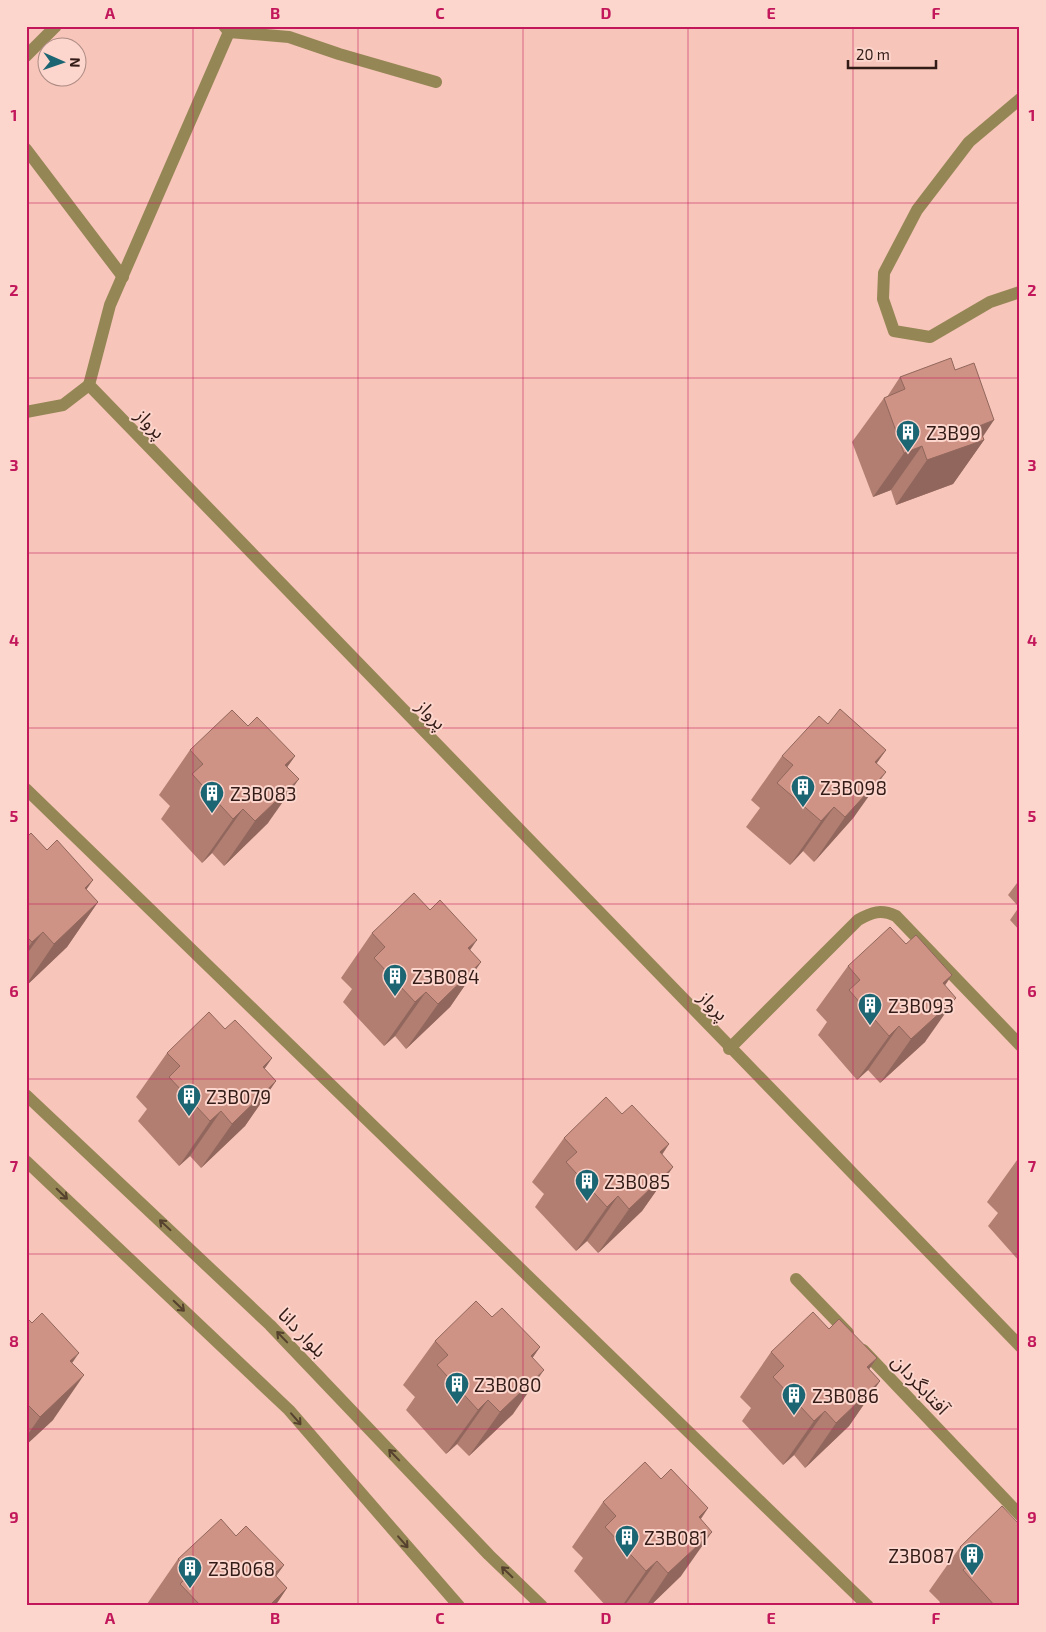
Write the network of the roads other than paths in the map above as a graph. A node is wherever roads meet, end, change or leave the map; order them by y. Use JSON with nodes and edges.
{"nodes":[{"id":1,"x":56,"y":26,"type":"edge"},
{"id":2,"x":227,"y":29,"type":"edge"},
{"id":3,"x":26,"y":56,"type":"edge"},
{"id":4,"x":436,"y":82,"type":"dead end"},
{"id":5,"x":1020,"y":99,"type":"edge"},
{"id":6,"x":26,"y":149,"type":"edge"},
{"id":7,"x":123,"y":277,"type":"junction"},
{"id":8,"x":1020,"y":292,"type":"edge"},
{"id":9,"x":89,"y":385,"type":"junction"},
{"id":10,"x":26,"y":412,"type":"edge"},
{"id":11,"x":26,"y":789,"type":"edge"},
{"id":12,"x":1020,"y":1045,"type":"edge"},
{"id":13,"x":729,"y":1049,"type":"junction"},
{"id":14,"x":26,"y":1094,"type":"edge"},
{"id":15,"x":26,"y":1161,"type":"edge"},
{"id":16,"x":796,"y":1279,"type":"dead end"},
{"id":17,"x":1020,"y":1346,"type":"edge"},
{"id":18,"x":1020,"y":1515,"type":"edge"},
{"id":19,"x":459,"y":1606,"type":"edge"},
{"id":20,"x":542,"y":1606,"type":"edge"},
{"id":21,"x":868,"y":1606,"type":"edge"}],
"edges":[{"from":1,"to":3,"type":"street"},
{"from":2,"to":4,"type":"street"},
{"from":2,"to":7,"type":"street"},
{"from":5,"to":8,"type":"street"},
{"from":6,"to":7,"type":"street"},
{"from":7,"to":9,"type":"street"},
{"from":9,"to":10,"type":"street"},
{"from":9,"to":13,"type":"street","name":"پرواز"},
{"from":11,"to":21,"type":"street"},
{"from":12,"to":13,"type":"street"},
{"from":13,"to":17,"type":"street","name":"پرواز"},
{"from":20,"to":14,"type":"street","name":"بلوار دانا","one_way":true},
{"from":15,"to":19,"type":"street","one_way":true},
{"from":16,"to":18,"type":"street","name":"آفتابگردان"}]}
